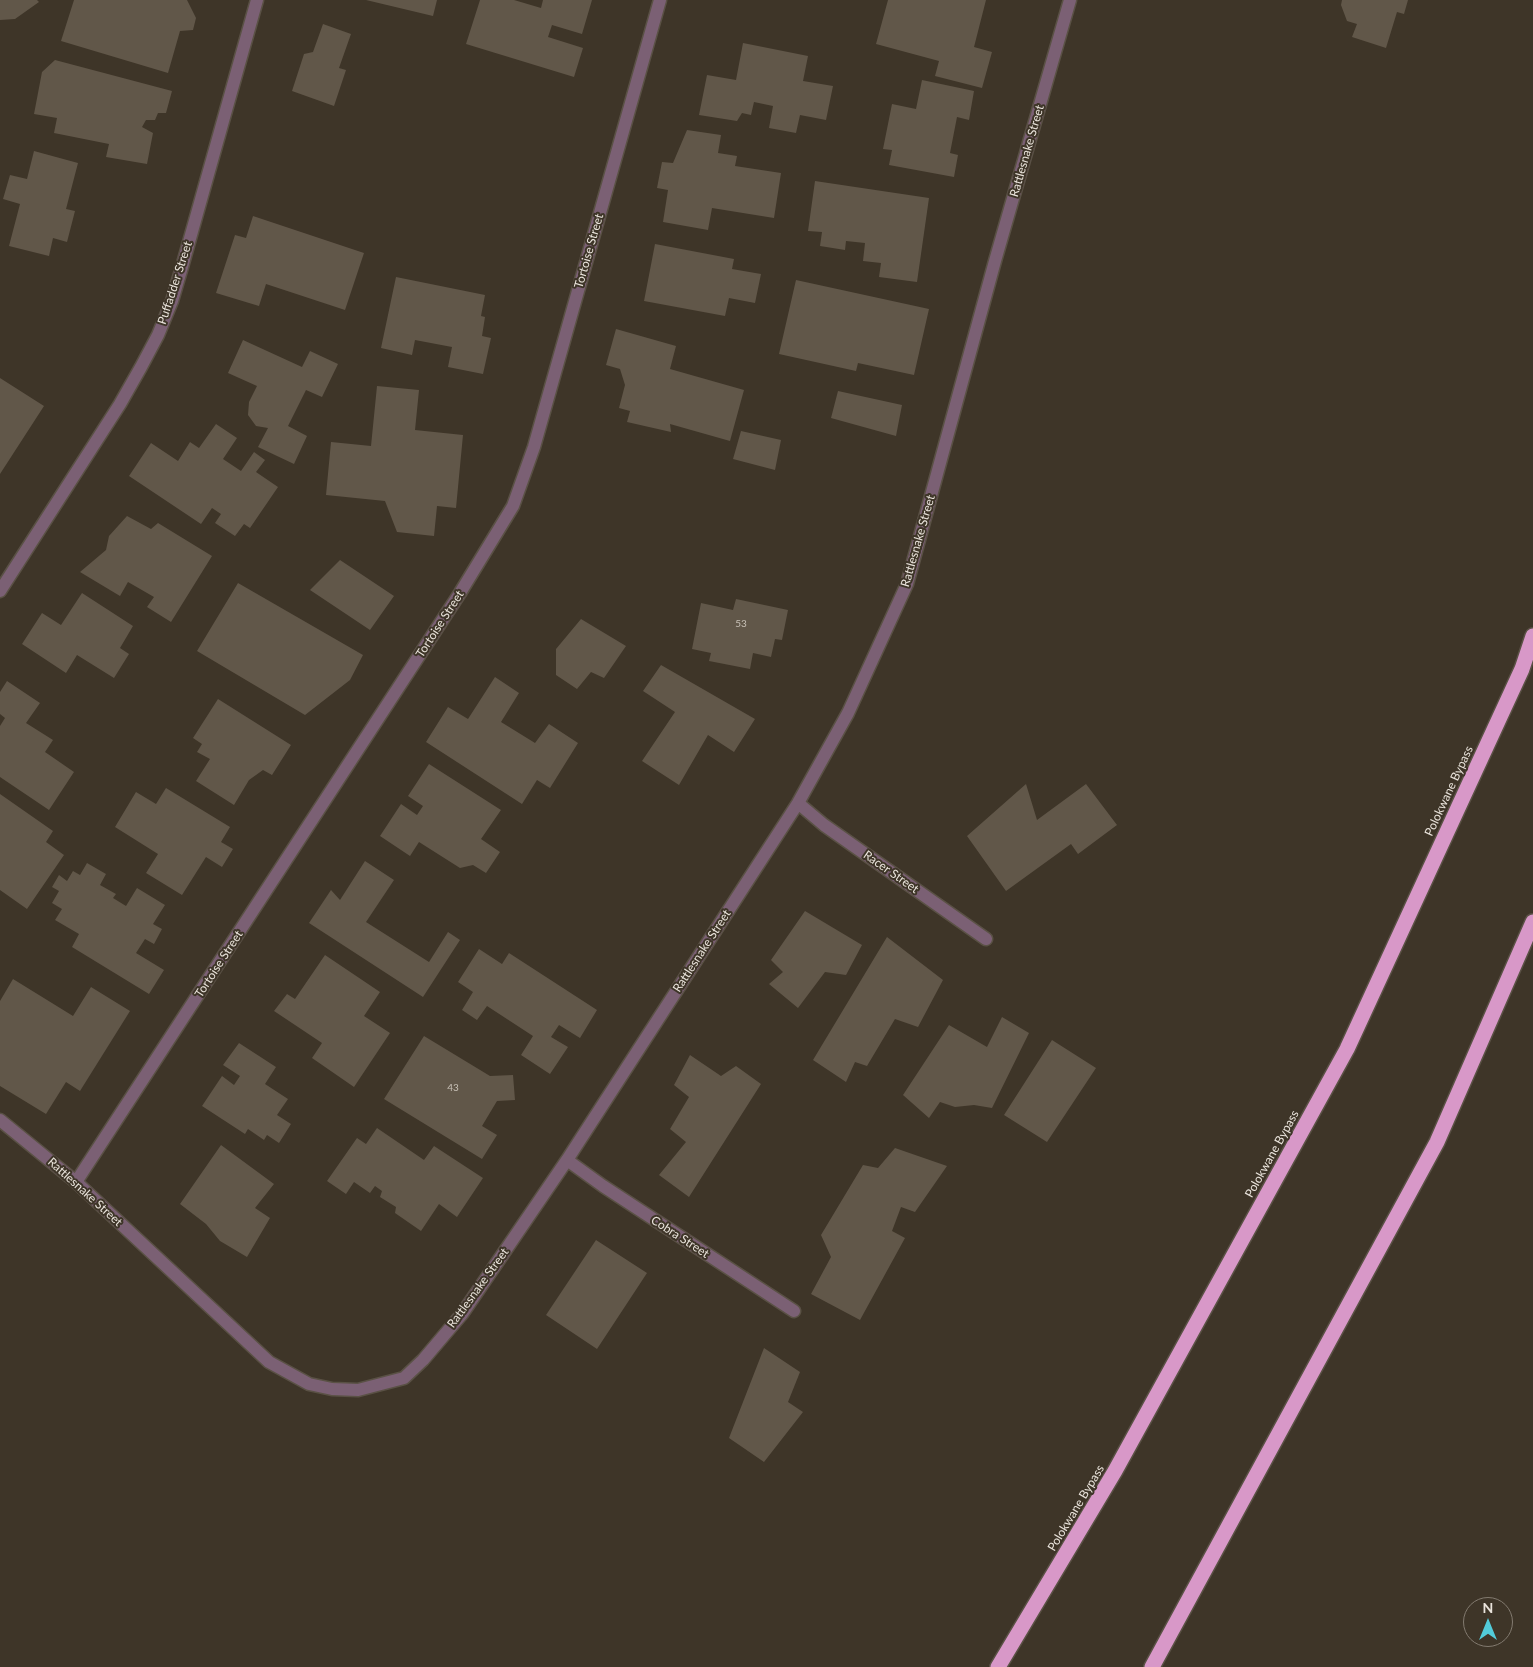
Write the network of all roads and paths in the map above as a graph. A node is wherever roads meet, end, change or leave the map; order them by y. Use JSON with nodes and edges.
{"nodes":[{"id":1,"x":257,"y":0,"type":"edge"},
{"id":2,"x":660,"y":0,"type":"edge"},
{"id":3,"x":1070,"y":0,"type":"edge"},
{"id":4,"x":0,"y":591,"type":"edge"},
{"id":5,"x":1533,"y":636,"type":"edge"},
{"id":6,"x":798,"y":803,"type":"junction"},
{"id":7,"x":1533,"y":922,"type":"edge"},
{"id":8,"x":986,"y":939,"type":"dead end"},
{"id":9,"x":0,"y":1120,"type":"edge"},
{"id":10,"x":567,"y":1160,"type":"junction"},
{"id":11,"x":76,"y":1182,"type":"junction"},
{"id":12,"x":794,"y":1311,"type":"dead end"},
{"id":13,"x":998,"y":1667,"type":"edge"},
{"id":14,"x":1152,"y":1667,"type":"edge"}],
"edges":[{"from":1,"to":4,"type":"street","name":"Puffadder Street"},
{"from":2,"to":11,"type":"street","name":"Tortoise Street"},
{"from":3,"to":6,"type":"street","name":"Rattlesnake Street"},
{"from":5,"to":13,"type":"highway","name":"Polokwane Bypass"},
{"from":6,"to":8,"type":"street","name":"Racer Street"},
{"from":6,"to":10,"type":"street","name":"Rattlesnake Street"},
{"from":7,"to":14,"type":"highway"},
{"from":9,"to":11,"type":"street","name":"Rattlesnake Street"},
{"from":10,"to":11,"type":"street","name":"Rattlesnake Street"},
{"from":10,"to":12,"type":"street","name":"Cobra Street"}]}
